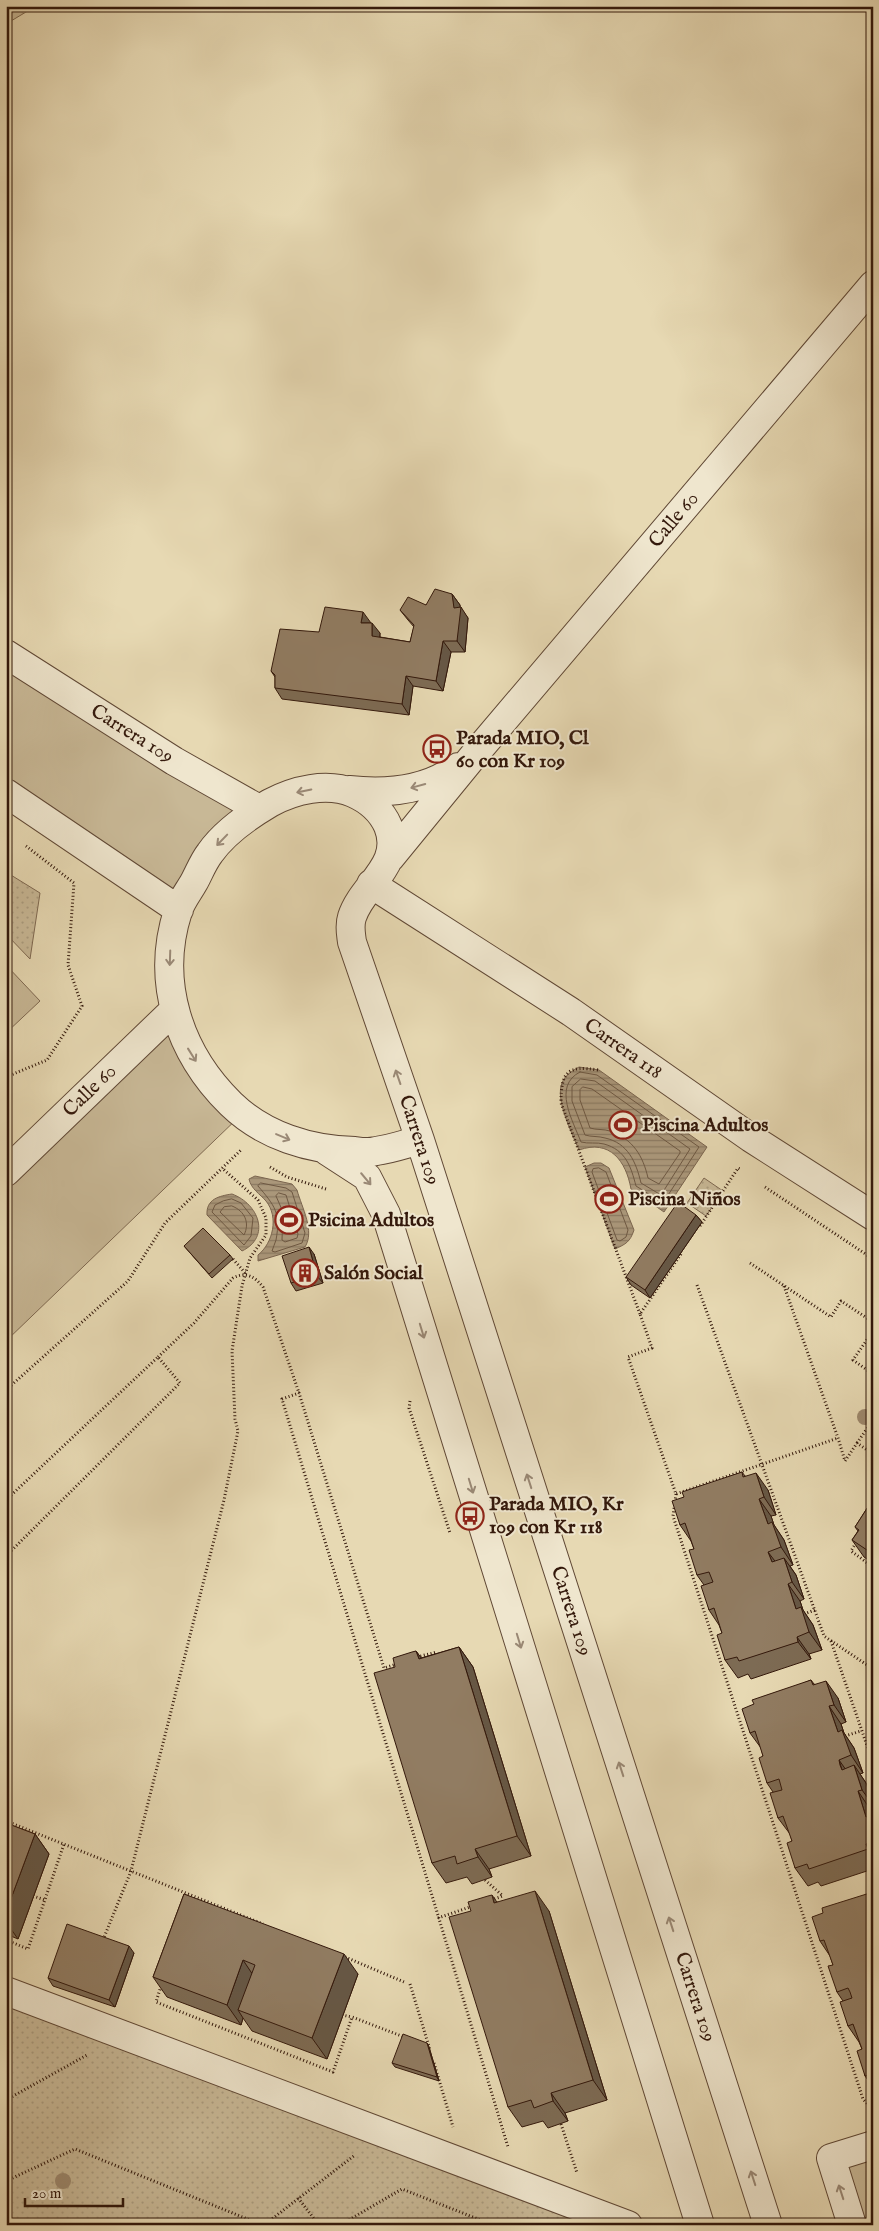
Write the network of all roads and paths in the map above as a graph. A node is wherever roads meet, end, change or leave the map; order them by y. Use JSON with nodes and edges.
{"nodes":[{"id":1,"x":873,"y":285,"type":"edge"},
{"id":2,"x":6,"y":654,"type":"edge"},
{"id":3,"x":475,"y":754,"type":"junction"},
{"id":4,"x":345,"y":790,"type":"junction"},
{"id":5,"x":6,"y":793,"type":"edge"},
{"id":6,"x":259,"y":809,"type":"junction"},
{"id":7,"x":21,"y":843,"type":"dead end"},
{"id":8,"x":390,"y":858,"type":"junction"},
{"id":9,"x":371,"y":884,"type":"junction"},
{"id":10,"x":179,"y":910,"type":"junction"},
{"id":11,"x":174,"y":1010,"type":"junction"},
{"id":12,"x":599,"y":1070,"type":"dead end"},
{"id":13,"x":6,"y":1077,"type":"edge"},
{"id":14,"x":420,"y":1140,"type":"junction"},
{"id":15,"x":328,"y":1151,"type":"junction"},
{"id":16,"x":248,"y":1155,"type":"dead end"},
{"id":17,"x":730,"y":1163,"type":"dead end"},
{"id":18,"x":264,"y":1164,"type":"dead end"},
{"id":19,"x":222,"y":1168,"type":"junction"},
{"id":20,"x":738,"y":1168,"type":"junction"},
{"id":21,"x":6,"y":1172,"type":"edge"},
{"id":22,"x":746,"y":1173,"type":"dead end"},
{"id":23,"x":762,"y":1184,"type":"dead end"},
{"id":24,"x":331,"y":1190,"type":"dead end"},
{"id":25,"x":873,"y":1216,"type":"edge"},
{"id":26,"x":696,"y":1230,"type":"edge"},
{"id":27,"x":681,"y":1253,"type":"edge"},
{"id":28,"x":232,"y":1259,"type":"edge"},
{"id":29,"x":873,"y":1259,"type":"edge"},
{"id":30,"x":750,"y":1263,"type":"dead end"},
{"id":31,"x":246,"y":1274,"type":"junction"},
{"id":32,"x":697,"y":1285,"type":"dead end"},
{"id":33,"x":784,"y":1286,"type":"junction"},
{"id":34,"x":640,"y":1314,"type":"junction"},
{"id":35,"x":873,"y":1322,"type":"edge"},
{"id":36,"x":873,"y":1331,"type":"edge"},
{"id":37,"x":158,"y":1357,"type":"junction"},
{"id":38,"x":873,"y":1374,"type":"edge"},
{"id":39,"x":6,"y":1390,"type":"edge"},
{"id":40,"x":299,"y":1393,"type":"junction"},
{"id":41,"x":410,"y":1399,"type":"dead end"},
{"id":42,"x":873,"y":1420,"type":"edge"},
{"id":43,"x":838,"y":1438,"type":"junction"},
{"id":44,"x":857,"y":1443,"type":"junction"},
{"id":45,"x":873,"y":1454,"type":"edge"},
{"id":46,"x":762,"y":1464,"type":"junction"},
{"id":47,"x":676,"y":1494,"type":"junction"},
{"id":48,"x":6,"y":1500,"type":"edge"},
{"id":49,"x":785,"y":1527,"type":"junction"},
{"id":50,"x":776,"y":1531,"type":"edge"},
{"id":51,"x":452,"y":1539,"type":"dead end"},
{"id":52,"x":856,"y":1542,"type":"edge"},
{"id":53,"x":6,"y":1556,"type":"edge"},
{"id":54,"x":873,"y":1567,"type":"edge"},
{"id":55,"x":815,"y":1610,"type":"junction"},
{"id":56,"x":804,"y":1614,"type":"edge"},
{"id":57,"x":831,"y":1641,"type":"junction"},
{"id":58,"x":437,"y":1652,"type":"edge"},
{"id":59,"x":419,"y":1657,"type":"junction"},
{"id":60,"x":410,"y":1660,"type":"edge"},
{"id":61,"x":401,"y":1662,"type":"edge"},
{"id":62,"x":423,"y":1665,"type":"edge"},
{"id":63,"x":873,"y":1669,"type":"edge"},
{"id":64,"x":862,"y":1730,"type":"junction"},
{"id":65,"x":845,"y":1736,"type":"edge"},
{"id":66,"x":873,"y":1763,"type":"edge"},
{"id":67,"x":6,"y":1820,"type":"edge"},
{"id":68,"x":64,"y":1844,"type":"junction"},
{"id":69,"x":131,"y":1871,"type":"junction"},
{"id":70,"x":485,"y":1880,"type":"edge"},
{"id":71,"x":192,"y":1895,"type":"junction"},
{"id":72,"x":34,"y":1896,"type":"dead end"},
{"id":73,"x":503,"y":1896,"type":"junction"},
{"id":74,"x":45,"y":1900,"type":"junction"},
{"id":75,"x":485,"y":1902,"type":"edge"},
{"id":76,"x":503,"y":1903,"type":"edge"},
{"id":77,"x":189,"y":1904,"type":"edge"},
{"id":78,"x":475,"y":1905,"type":"edge"},
{"id":79,"x":438,"y":1918,"type":"junction"},
{"id":80,"x":265,"y":1925,"type":"edge"},
{"id":81,"x":6,"y":1940,"type":"edge"},
{"id":82,"x":102,"y":1942,"type":"edge"},
{"id":83,"x":344,"y":1957,"type":"edge"},
{"id":84,"x":404,"y":1982,"type":"dead end"},
{"id":85,"x":162,"y":1984,"type":"edge"},
{"id":86,"x":410,"y":1984,"type":"dead end"},
{"id":87,"x":6,"y":1991,"type":"edge"},
{"id":88,"x":342,"y":2015,"type":"dead end"},
{"id":89,"x":352,"y":2017,"type":"junction"},
{"id":90,"x":406,"y":2038,"type":"edge"},
{"id":91,"x":422,"y":2044,"type":"edge"},
{"id":92,"x":429,"y":2047,"type":"junction"},
{"id":93,"x":90,"y":2054,"type":"dead end"},
{"id":94,"x":6,"y":2100,"type":"edge"},
{"id":95,"x":873,"y":2110,"type":"edge"},
{"id":96,"x":561,"y":2124,"type":"edge"},
{"id":97,"x":456,"y":2136,"type":"dead end"},
{"id":98,"x":873,"y":2145,"type":"edge"},
{"id":99,"x":509,"y":2150,"type":"dead end"},
{"id":100,"x":347,"y":2151,"type":"dead end"},
{"id":101,"x":6,"y":2181,"type":"edge"},
{"id":102,"x":580,"y":2182,"type":"dead end"},
{"id":103,"x":298,"y":2198,"type":"junction"},
{"id":104,"x":263,"y":2225,"type":"edge"},
{"id":105,"x":319,"y":2225,"type":"edge"},
{"id":106,"x":340,"y":2225,"type":"edge"},
{"id":107,"x":492,"y":2225,"type":"edge"},
{"id":108,"x":628,"y":2225,"type":"edge"},
{"id":109,"x":700,"y":2225,"type":"edge"},
{"id":110,"x":768,"y":2225,"type":"edge"},
{"id":111,"x":852,"y":2225,"type":"edge"}],
"edges":[{"from":1,"to":3,"type":"street","name":"Calle 60"},
{"from":2,"to":6,"type":"street","name":"Carrera 109"},
{"from":3,"to":4,"type":"street","one_way":true},
{"from":3,"to":8,"type":"street","name":"Carrera 109"},
{"from":4,"to":6,"type":"street","one_way":true},
{"from":4,"to":8,"type":"street"},
{"from":5,"to":10,"type":"street"},
{"from":6,"to":10,"type":"street","one_way":true},
{"from":7,"to":13,"type":"path"},
{"from":8,"to":9,"type":"street","name":"Carrera 109"},
{"from":14,"to":9,"type":"street","name":"Carrera 109","one_way":true},
{"from":9,"to":25,"type":"street","name":"Carrera 118"},
{"from":10,"to":11,"type":"street","one_way":true},
{"from":11,"to":15,"type":"street","one_way":true},
{"from":11,"to":21,"type":"street","name":"Calle 60"},
{"from":12,"to":34,"type":"path"},
{"from":14,"to":15,"type":"street"},
{"from":110,"to":14,"type":"street","name":"Carrera 109","one_way":true},
{"from":15,"to":109,"type":"street","one_way":true},
{"from":16,"to":19,"type":"path"},
{"from":17,"to":20,"type":"path"},
{"from":18,"to":24,"type":"path"},
{"from":19,"to":31,"type":"path"},
{"from":19,"to":39,"type":"path"},
{"from":20,"to":22,"type":"path"},
{"from":20,"to":26,"type":"path"},
{"from":23,"to":29,"type":"path"},
{"from":27,"to":34,"type":"path"},
{"from":28,"to":31,"type":"path"},
{"from":30,"to":33,"type":"path"},
{"from":31,"to":37,"type":"path"},
{"from":31,"to":40,"type":"path"},
{"from":31,"to":69,"type":"path"},
{"from":32,"to":46,"type":"path"},
{"from":33,"to":35,"type":"path"},
{"from":33,"to":43,"type":"path"},
{"from":34,"to":47,"type":"path"},
{"from":36,"to":38,"type":"path"},
{"from":37,"to":48,"type":"path"},
{"from":37,"to":53,"type":"path"},
{"from":40,"to":61,"type":"path"},
{"from":40,"to":79,"type":"path"},
{"from":41,"to":51,"type":"path"},
{"from":42,"to":44,"type":"path"},
{"from":43,"to":44,"type":"path"},
{"from":43,"to":46,"type":"path"},
{"from":44,"to":45,"type":"path"},
{"from":46,"to":47,"type":"path"},
{"from":46,"to":49,"type":"path"},
{"from":47,"to":95,"type":"path"},
{"from":49,"to":50,"type":"path"},
{"from":49,"to":55,"type":"path"},
{"from":52,"to":54,"type":"path"},
{"from":55,"to":56,"type":"path"},
{"from":55,"to":57,"type":"path"},
{"from":57,"to":63,"type":"path"},
{"from":57,"to":64,"type":"path"},
{"from":58,"to":59,"type":"path"},
{"from":59,"to":60,"type":"path"},
{"from":59,"to":62,"type":"path"},
{"from":64,"to":65,"type":"path"},
{"from":64,"to":66,"type":"path"},
{"from":67,"to":68,"type":"path"},
{"from":68,"to":69,"type":"path"},
{"from":68,"to":74,"type":"path"},
{"from":69,"to":71,"type":"path"},
{"from":69,"to":82,"type":"path"},
{"from":70,"to":73,"type":"path"},
{"from":71,"to":77,"type":"path"},
{"from":71,"to":80,"type":"path"},
{"from":72,"to":74,"type":"path"},
{"from":73,"to":75,"type":"path"},
{"from":73,"to":76,"type":"path"},
{"from":74,"to":81,"type":"path"},
{"from":78,"to":79,"type":"path"},
{"from":79,"to":99,"type":"path"},
{"from":83,"to":84,"type":"path"},
{"from":85,"to":89,"type":"path"},
{"from":86,"to":92,"type":"path"},
{"from":87,"to":108,"type":"street"},
{"from":88,"to":89,"type":"path"},
{"from":89,"to":90,"type":"path"},
{"from":91,"to":92,"type":"path"},
{"from":92,"to":97,"type":"path"},
{"from":93,"to":94,"type":"path"},
{"from":96,"to":102,"type":"path"},
{"from":111,"to":98,"type":"street","one_way":true},
{"from":100,"to":103,"type":"path"},
{"from":101,"to":104,"type":"path"},
{"from":103,"to":104,"type":"path"},
{"from":103,"to":105,"type":"path"},
{"from":106,"to":107,"type":"path"}]}
